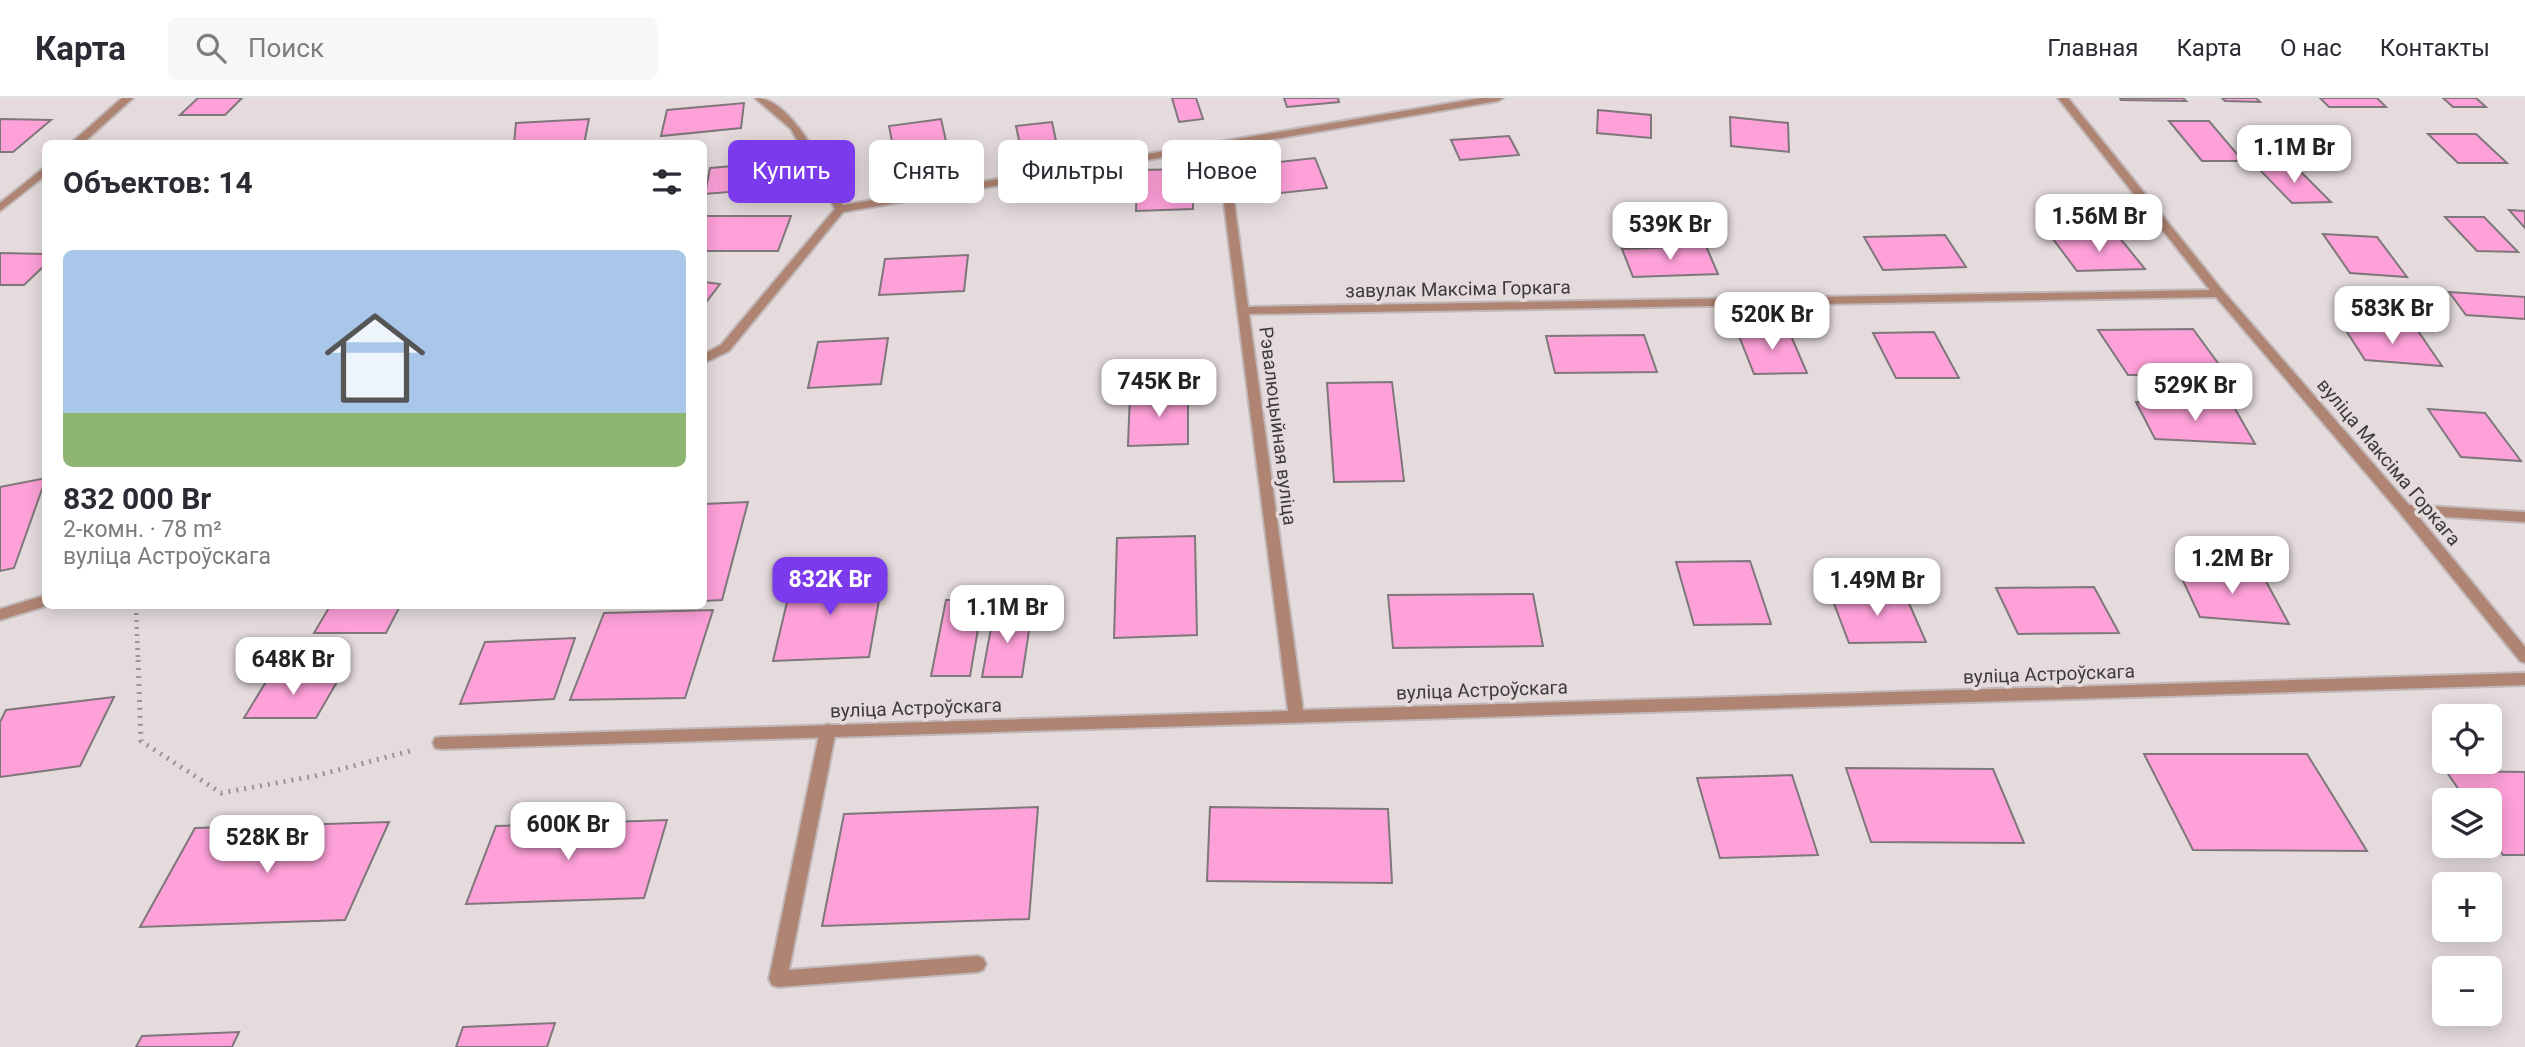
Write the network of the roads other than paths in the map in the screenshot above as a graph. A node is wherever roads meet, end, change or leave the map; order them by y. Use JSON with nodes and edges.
{"nodes":[{"id":1,"x":128,"y":98,"type":"edge"},
{"id":2,"x":760,"y":98,"type":"edge"},
{"id":3,"x":1498,"y":98,"type":"edge"},
{"id":4,"x":2063,"y":98,"type":"edge"},
{"id":5,"x":80,"y":140,"type":"edge"},
{"id":6,"x":1239,"y":140,"type":"edge"},
{"id":7,"x":1162,"y":153,"type":"edge"},
{"id":8,"x":42,"y":172,"type":"edge"},
{"id":9,"x":1229,"y":203,"type":"edge"},
{"id":10,"x":0,"y":208,"type":"edge"},
{"id":11,"x":841,"y":209,"type":"junction"},
{"id":12,"x":2219,"y":293,"type":"junction"},
{"id":13,"x":1243,"y":311,"type":"junction"},
{"id":14,"x":707,"y":357,"type":"edge"},
{"id":15,"x":2405,"y":510,"type":"junction"},
{"id":16,"x":2525,"y":517,"type":"edge"},
{"id":17,"x":42,"y":601,"type":"edge"},
{"id":18,"x":0,"y":615,"type":"edge"},
{"id":19,"x":2525,"y":657,"type":"edge"},
{"id":20,"x":2525,"y":679,"type":"edge"},
{"id":21,"x":1296,"y":715,"type":"junction"},
{"id":22,"x":828,"y":730,"type":"junction"},
{"id":23,"x":441,"y":743,"type":"road end"},
{"id":24,"x":977,"y":964,"type":"dead end"}],
"edges":[{"from":1,"to":5,"type":"street"},
{"from":2,"to":11,"type":"street"},
{"from":3,"to":6,"type":"street"},
{"from":4,"to":12,"type":"street","name":"вуліца Максіма Горкага"},
{"from":7,"to":11,"type":"street"},
{"from":8,"to":10,"type":"street"},
{"from":9,"to":13,"type":"street","name":"Рэвалюцыйная вуліца"},
{"from":11,"to":14,"type":"street"},
{"from":12,"to":13,"type":"street","name":"завулак Максіма Горкага"},
{"from":12,"to":15,"type":"street","name":"вуліца Максіма Горкага"},
{"from":13,"to":21,"type":"street","name":"Рэвалюцыйная вуліца"},
{"from":15,"to":16,"type":"street"},
{"from":15,"to":19,"type":"street","name":"вуліца Максіма Горкага"},
{"from":17,"to":18,"type":"street"},
{"from":20,"to":21,"type":"street","name":"вуліца Астроўскага"},
{"from":21,"to":22,"type":"street","name":"вуліца Астроўскага"},
{"from":22,"to":23,"type":"street","name":"вуліца Астроўскага"},
{"from":22,"to":24,"type":"street"}]}
